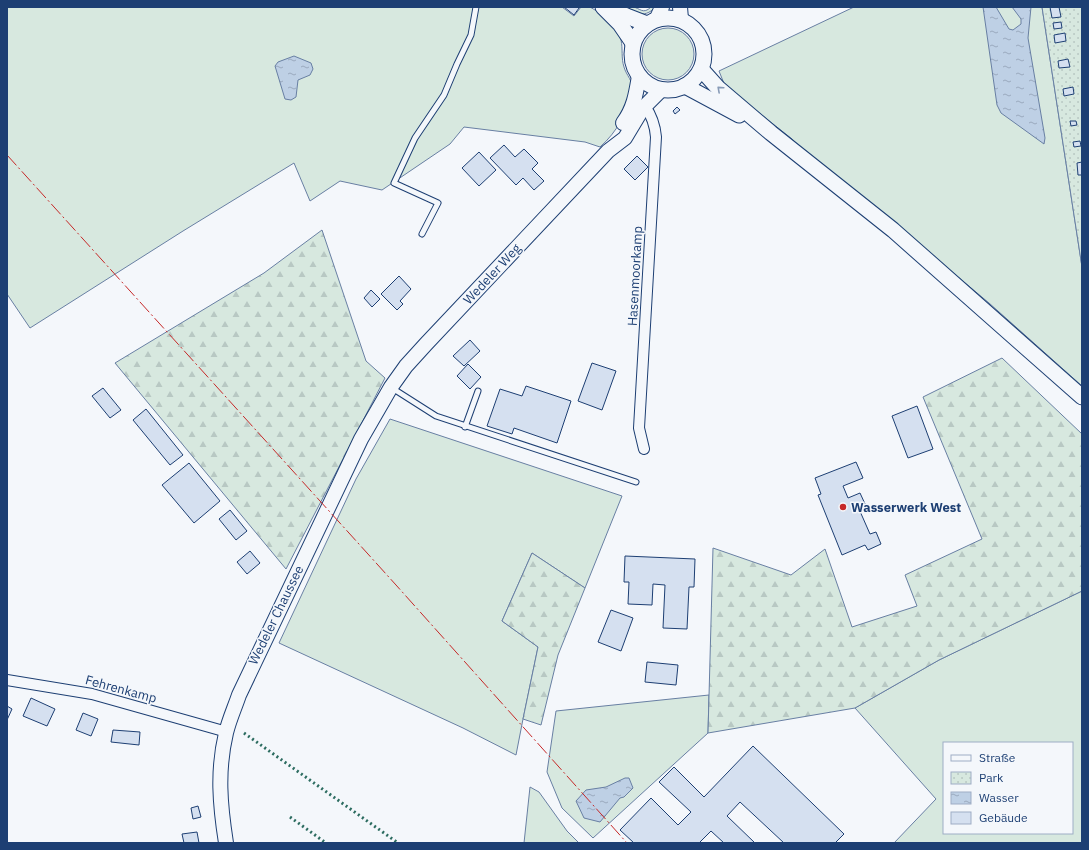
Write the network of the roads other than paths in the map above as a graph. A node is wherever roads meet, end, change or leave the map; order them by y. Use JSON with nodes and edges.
{"nodes":[{"id":1,"x":476,"y":7,"type":"edge"},
{"id":2,"x":603,"y":7,"type":"edge"},
{"id":3,"x":608,"y":7,"type":"edge"},
{"id":4,"x":680,"y":13,"type":"edge"},
{"id":5,"x":655,"y":16,"type":"edge"},
{"id":6,"x":633,"y":42,"type":"junction"},
{"id":7,"x":701,"y":69,"type":"junction"},
{"id":8,"x":639,"y":76,"type":"junction"},
{"id":9,"x":685,"y":86,"type":"junction"},
{"id":10,"x":662,"y":90,"type":"junction"},
{"id":11,"x":645,"y":106,"type":"junction"},
{"id":12,"x":771,"y":133,"type":"junction"},
{"id":13,"x":608,"y":151,"type":"junction"},
{"id":14,"x":422,"y":234,"type":"dead end"},
{"id":15,"x":391,"y":387,"type":"junction"},
{"id":16,"x":478,"y":391,"type":"dead end"},
{"id":17,"x":1082,"y":397,"type":"edge"},
{"id":18,"x":382,"y":401,"type":"joint"},
{"id":19,"x":465,"y":427,"type":"junction"},
{"id":20,"x":644,"y":449,"type":"dead end"},
{"id":21,"x":636,"y":482,"type":"dead end"},
{"id":22,"x":7,"y":680,"type":"edge"},
{"id":23,"x":227,"y":732,"type":"junction"},
{"id":24,"x":226,"y":843,"type":"edge"}],
"edges":[{"from":1,"to":14,"type":"lane"},
{"from":2,"to":6,"type":"main road"},
{"from":3,"to":5,"type":"main road"},
{"from":4,"to":5,"type":"main road"},
{"from":4,"to":7,"type":"main road"},
{"from":5,"to":6,"type":"main road"},
{"from":6,"to":8,"type":"main road"},
{"from":7,"to":9,"type":"main road"},
{"from":12,"to":7,"type":"main road","one_way":true},
{"from":8,"to":10,"type":"main road"},
{"from":8,"to":13,"type":"main road","name":"Wedeler Weg"},
{"from":9,"to":10,"type":"main road"},
{"from":9,"to":12,"type":"main road"},
{"from":10,"to":11,"type":"main road","name":"Wedeler Weg"},
{"from":11,"to":13,"type":"main road","name":"Wedeler Weg"},
{"from":11,"to":20,"type":"street","name":"Hasenmoorkamp"},
{"from":12,"to":17,"type":"main road"},
{"from":13,"to":15,"type":"main road","name":"Wedeler Weg"},
{"from":15,"to":18,"type":"main road","name":"Wedeler Weg"},
{"from":15,"to":19,"type":"lane"},
{"from":16,"to":19,"type":"lane"},
{"from":18,"to":23,"type":"main road","name":"Wedeler Chaussee"},
{"from":19,"to":21,"type":"lane"},
{"from":22,"to":23,"type":"street","name":"Fehrenkamp"},
{"from":23,"to":24,"type":"main road","name":"Wedeler Chaussee"}]}
